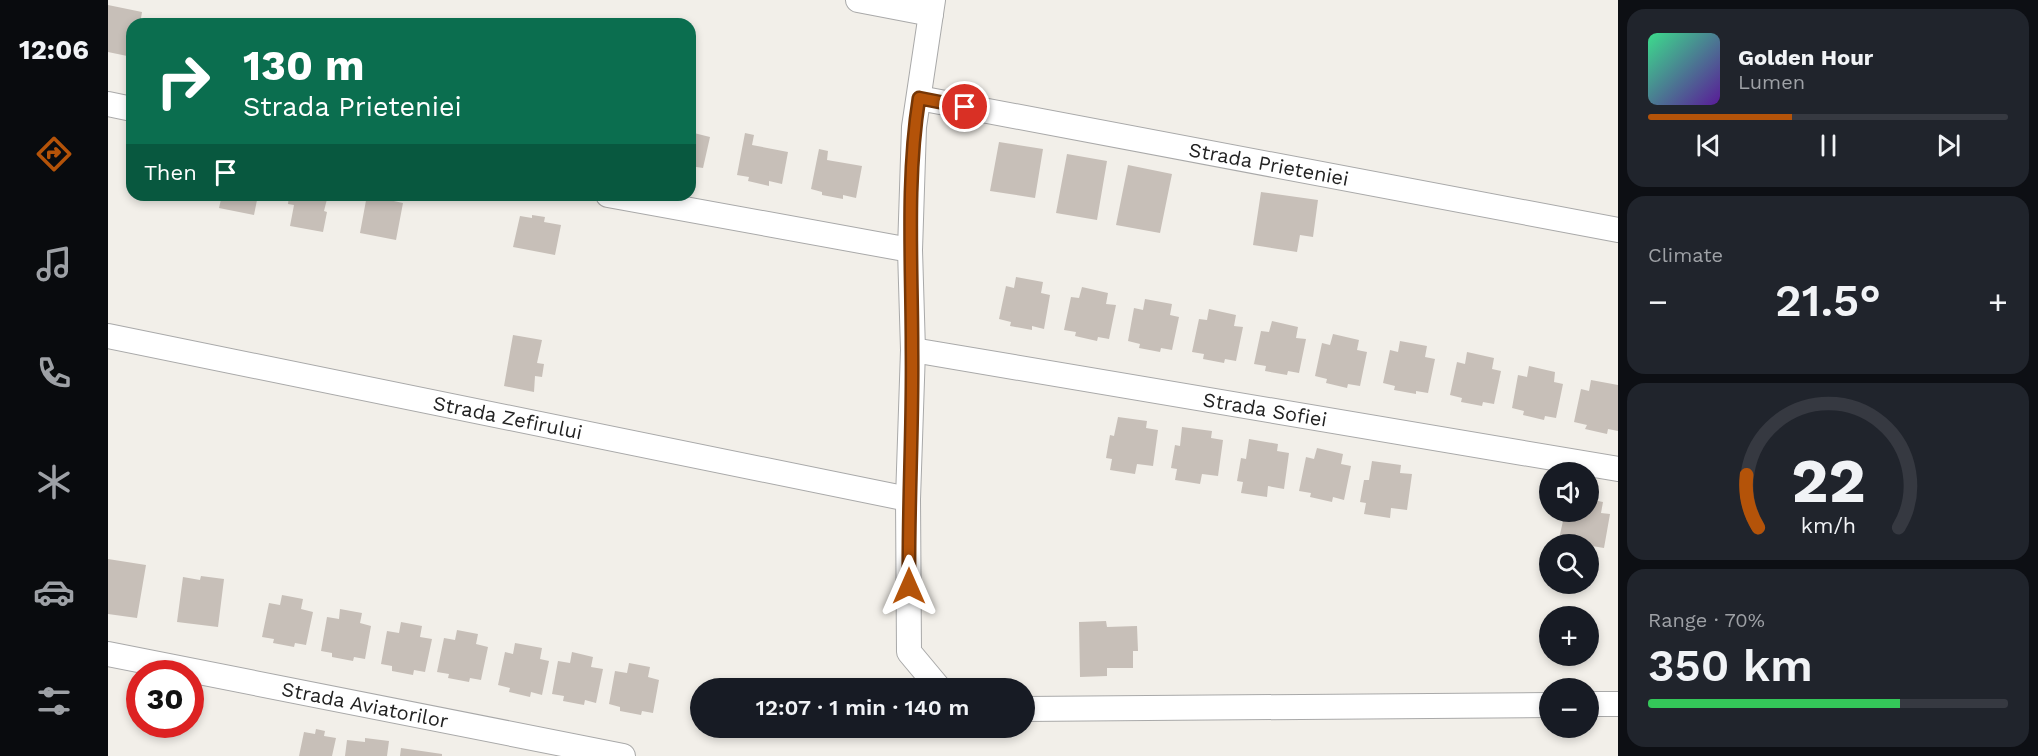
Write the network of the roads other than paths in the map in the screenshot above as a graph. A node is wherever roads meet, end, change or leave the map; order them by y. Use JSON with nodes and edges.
{"nodes":[{"id":1,"x":858,"y":0,"type":"edge"},
{"id":2,"x":932,"y":7,"type":"edge"},
{"id":3,"x":919,"y":98,"type":"junction"},
{"id":4,"x":108,"y":104,"type":"edge"},
{"id":5,"x":126,"y":108,"type":"edge"},
{"id":6,"x":641,"y":201,"type":"edge"},
{"id":7,"x":1618,"y":230,"type":"edge"},
{"id":8,"x":910,"y":250,"type":"junction"},
{"id":9,"x":108,"y":336,"type":"edge"},
{"id":10,"x":912,"y":350,"type":"junction"},
{"id":11,"x":1618,"y":469,"type":"edge"},
{"id":12,"x":908,"y":499,"type":"junction"},
{"id":13,"x":108,"y":654,"type":"edge"},
{"id":14,"x":931,"y":678,"type":"edge"},
{"id":15,"x":1599,"y":704,"type":"edge"},
{"id":16,"x":1618,"y":704,"type":"edge"},
{"id":17,"x":1539,"y":705,"type":"edge"},
{"id":18,"x":1035,"y":709,"type":"edge"},
{"id":19,"x":623,"y":756,"type":"edge"}],
"edges":[{"from":1,"to":2,"type":"street"},
{"from":2,"to":3,"type":"street"},
{"from":3,"to":7,"type":"street","name":"Strada Prieteniei"},
{"from":3,"to":8,"type":"street"},
{"from":4,"to":5,"type":"street"},
{"from":6,"to":8,"type":"street"},
{"from":8,"to":10,"type":"street"},
{"from":9,"to":12,"type":"street","name":"Strada Zefirului"},
{"from":10,"to":11,"type":"street","name":"Strada Sofiei"},
{"from":10,"to":12,"type":"street"},
{"from":12,"to":14,"type":"street"},
{"from":13,"to":19,"type":"street","name":"Strada Aviatorilor"},
{"from":15,"to":16,"type":"street"},
{"from":17,"to":18,"type":"street"}]}
